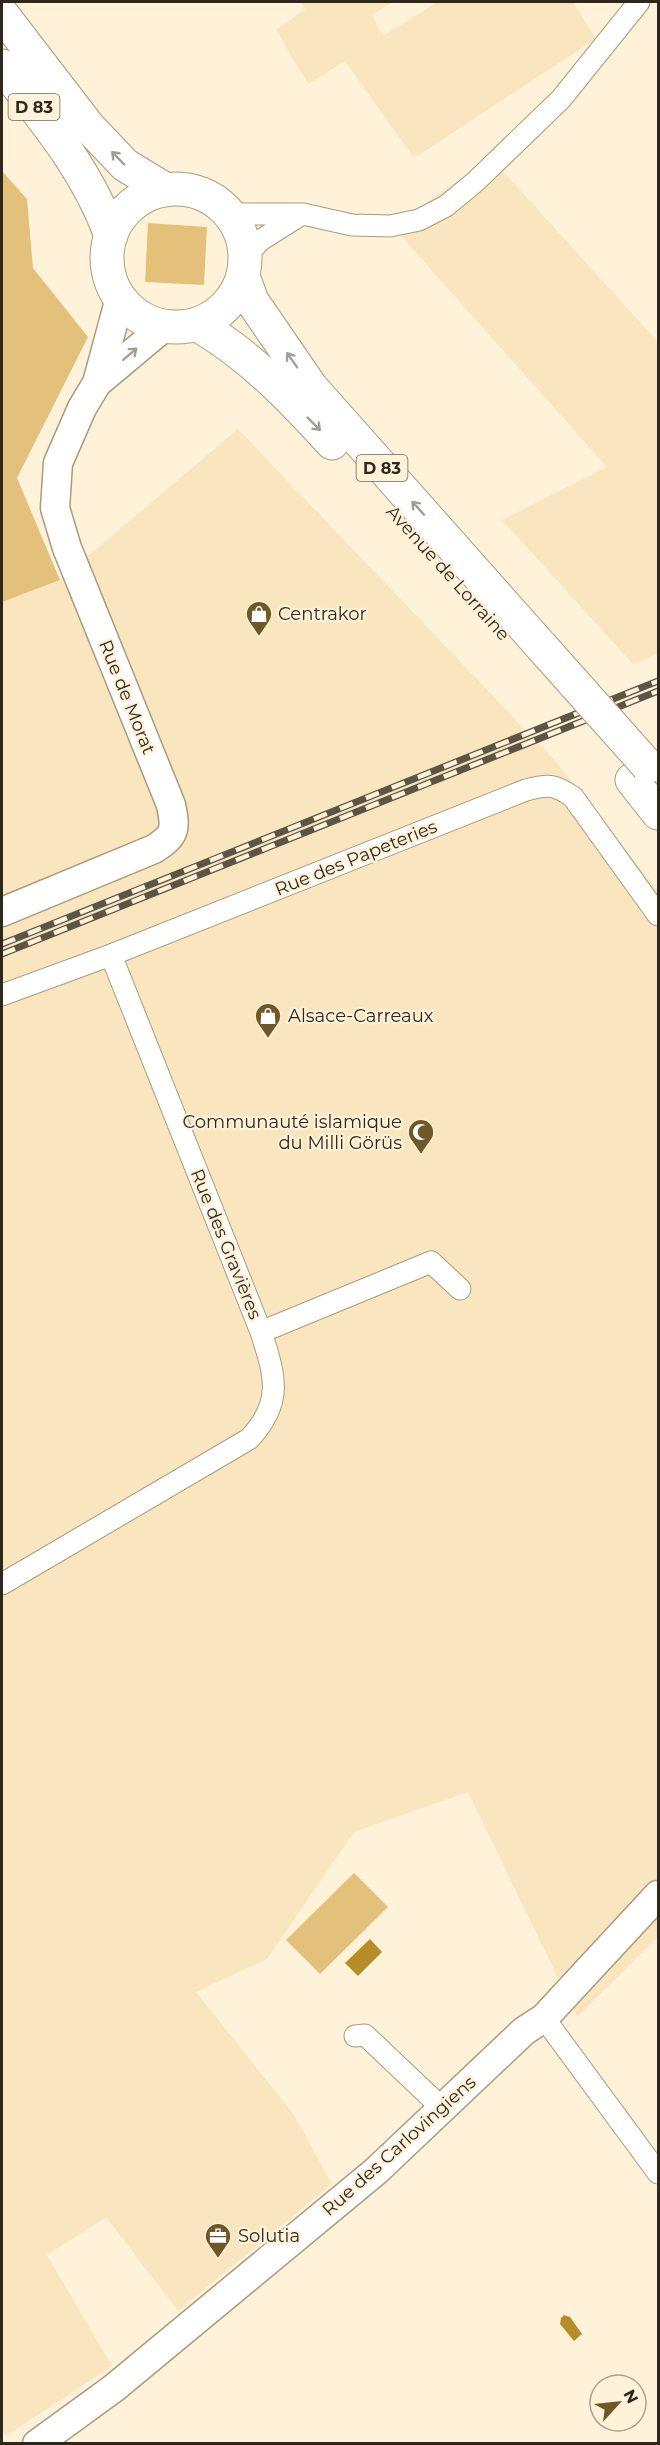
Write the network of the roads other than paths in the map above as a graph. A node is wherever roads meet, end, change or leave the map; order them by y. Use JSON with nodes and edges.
{"nodes":[{"id":1,"x":639,"y":2,"type":"edge"},
{"id":2,"x":2,"y":14,"type":"edge"},
{"id":3,"x":2,"y":66,"type":"edge"},
{"id":4,"x":166,"y":190,"type":"junction"},
{"id":5,"x":229,"y":214,"type":"junction"},
{"id":6,"x":303,"y":214,"type":"junction"},
{"id":7,"x":111,"y":236,"type":"junction"},
{"id":8,"x":244,"y":266,"type":"junction"},
{"id":9,"x":120,"y":298,"type":"junction"},
{"id":10,"x":181,"y":325,"type":"junction"},
{"id":11,"x":97,"y":383,"type":"junction"},
{"id":12,"x":533,"y":653,"type":"junction"},
{"id":13,"x":646,"y":775,"type":"edge"},
{"id":14,"x":658,"y":813,"type":"edge"},
{"id":15,"x":2,"y":912,"type":"edge"},
{"id":16,"x":658,"y":915,"type":"edge"},
{"id":17,"x":111,"y":955,"type":"junction"},
{"id":18,"x":2,"y":995,"type":"edge"},
{"id":19,"x":460,"y":1289,"type":"dead end"},
{"id":20,"x":261,"y":1332,"type":"junction"},
{"id":21,"x":2,"y":1584,"type":"edge"},
{"id":22,"x":658,"y":1896,"type":"edge"},
{"id":23,"x":544,"y":2018,"type":"junction"},
{"id":24,"x":355,"y":2036,"type":"dead end"},
{"id":25,"x":442,"y":2108,"type":"junction"},
{"id":26,"x":658,"y":2173,"type":"edge"},
{"id":27,"x":49,"y":2440,"type":"edge"}],
"edges":[{"from":1,"to":6,"type":"street"},
{"from":4,"to":2,"type":"main road","number":"D 83","one_way":true},
{"from":3,"to":7,"type":"main road","number":"D 83"},
{"from":4,"to":5,"type":"main road"},
{"from":4,"to":7,"type":"main road"},
{"from":5,"to":6,"type":"street"},
{"from":5,"to":8,"type":"main road"},
{"from":6,"to":8,"type":"street"},
{"from":7,"to":9,"type":"main road"},
{"from":8,"to":10,"type":"main road"},
{"from":12,"to":8,"type":"main road","name":"Avenue de Lorraine","number":"D 83","one_way":true},
{"from":9,"to":10,"type":"main road"},
{"from":9,"to":11,"type":"street","name":"Rue de Morat"},
{"from":11,"to":10,"type":"street","name":"Rue de Morat","one_way":true},
{"from":10,"to":12,"type":"main road","name":"Avenue de Lorraine","number":"D 83","one_way":true},
{"from":11,"to":15,"type":"street","name":"Rue de Morat"},
{"from":12,"to":13,"type":"main road","name":"Avenue de Lorraine","number":"D 83"},
{"from":13,"to":14,"type":"main road","name":"Avenue de Lorraine","number":"D 83"},
{"from":16,"to":17,"type":"street","name":"Rue des Papeteries"},
{"from":17,"to":18,"type":"street","name":"Rue des Papeteries"},
{"from":17,"to":20,"type":"street","name":"Rue des Gravières"},
{"from":19,"to":20,"type":"street","name":"Rue des Gravières"},
{"from":20,"to":21,"type":"street","name":"Rue des Gravières"},
{"from":22,"to":23,"type":"street","name":"Rue des Carlovingiens"},
{"from":23,"to":25,"type":"street","name":"Rue des Carlovingiens"},
{"from":23,"to":26,"type":"street"},
{"from":24,"to":25,"type":"street"},
{"from":25,"to":27,"type":"street","name":"Rue des Carlovingiens"}]}
